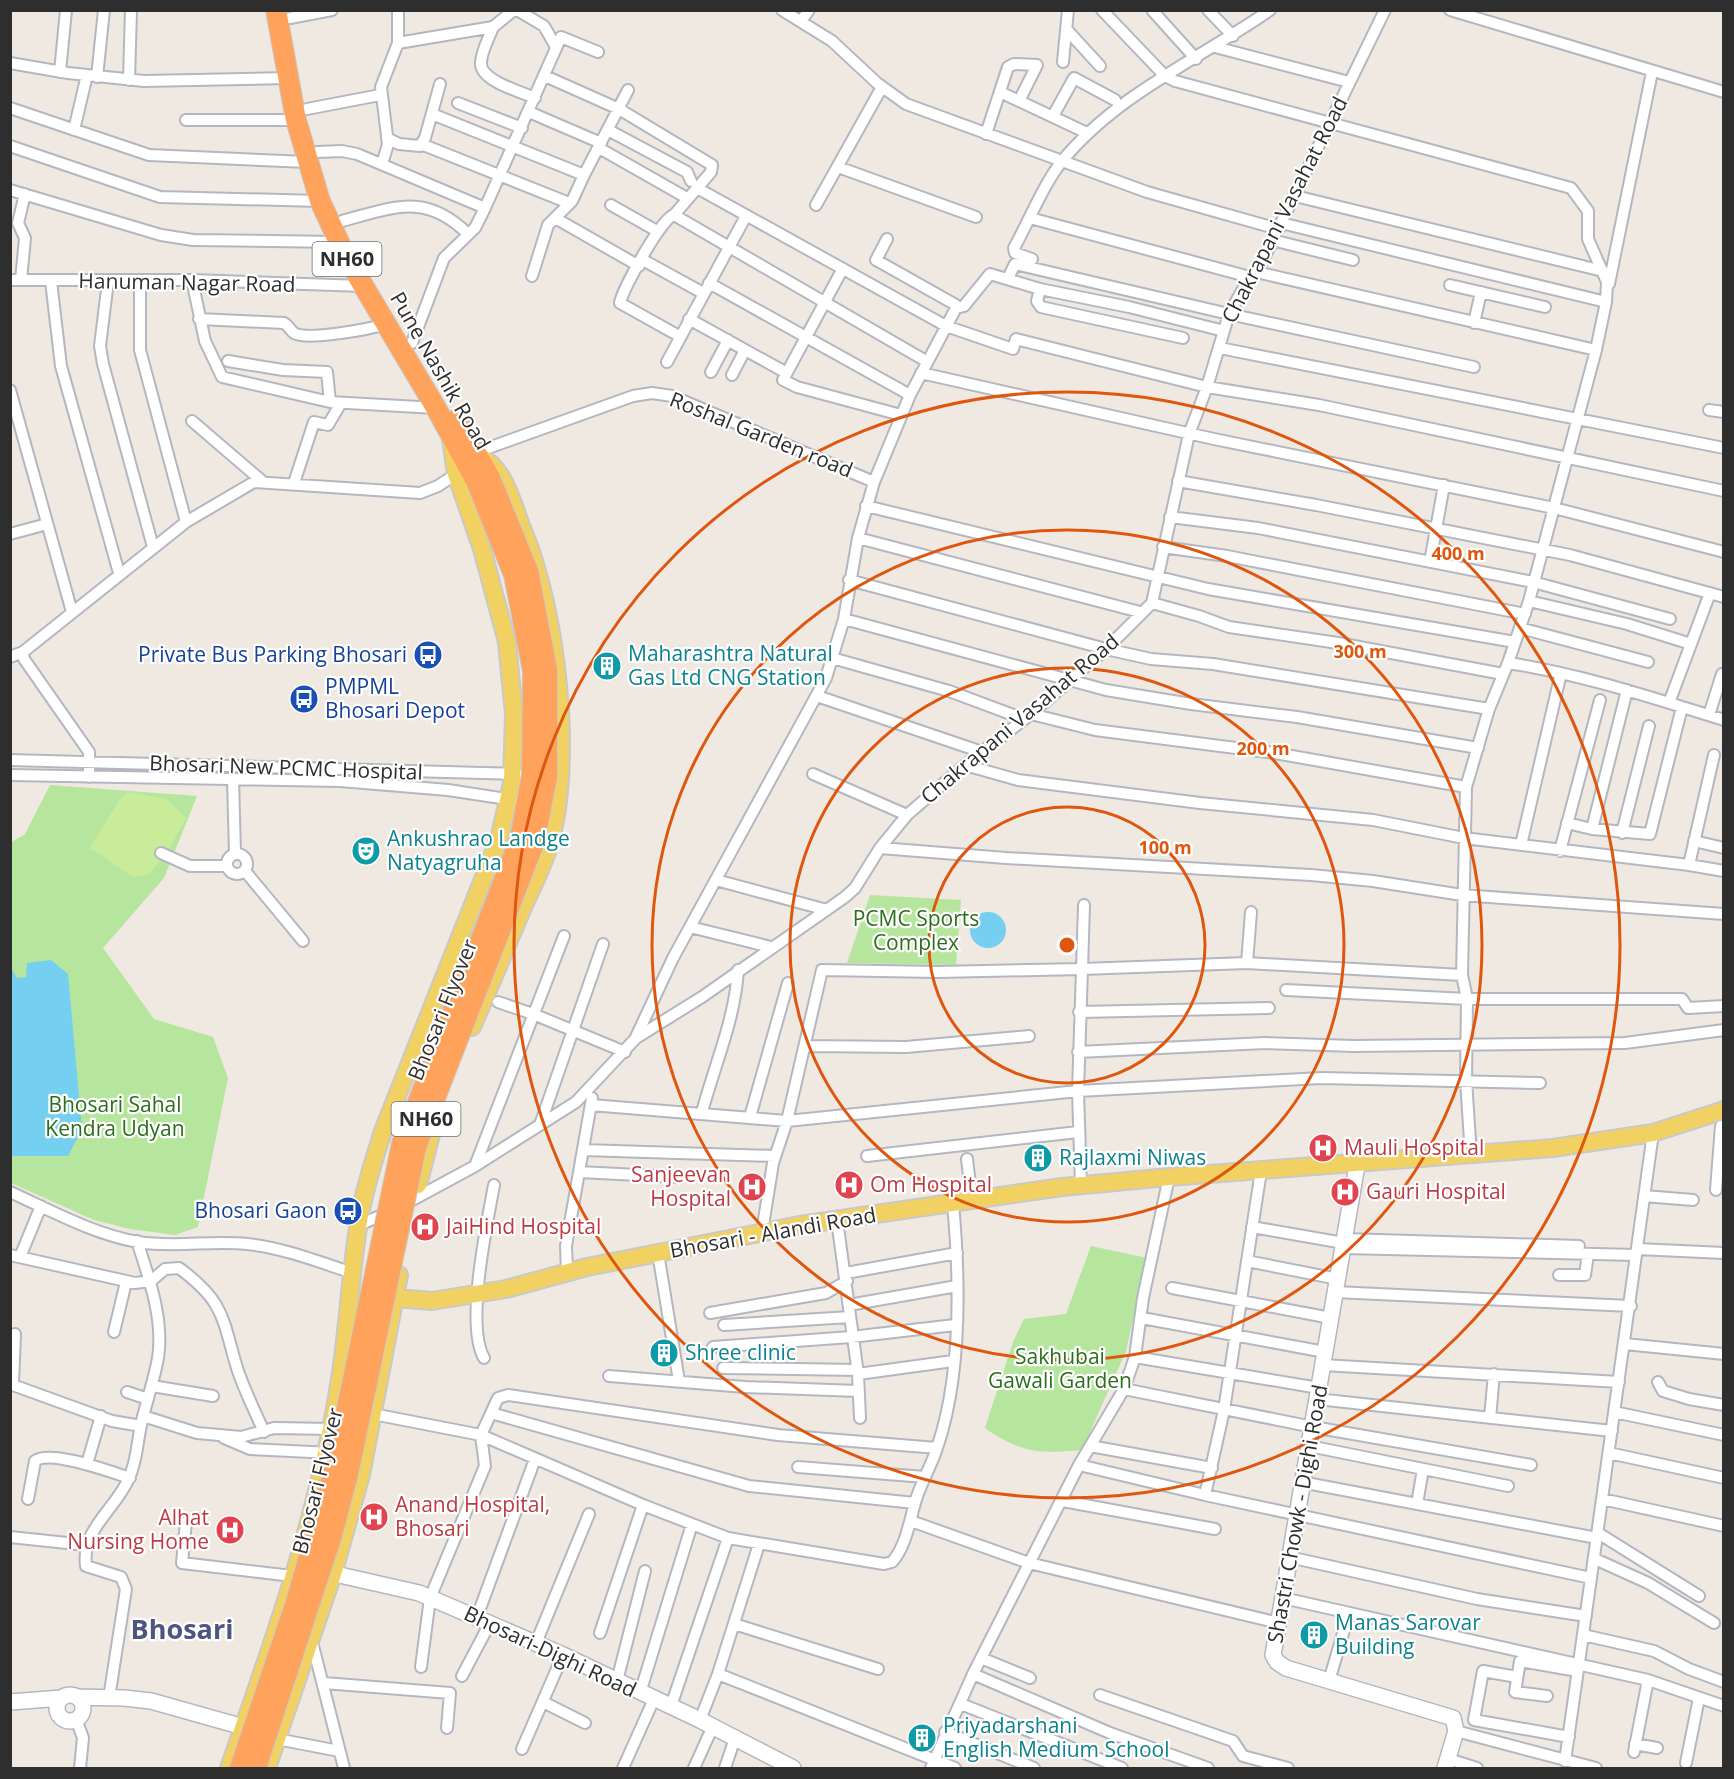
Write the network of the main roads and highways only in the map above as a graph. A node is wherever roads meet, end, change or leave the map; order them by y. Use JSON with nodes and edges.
{"nodes":[{"id":1,"x":285,"y":13,"type":"edge"},
{"id":2,"x":302,"y":114,"type":"junction"},
{"id":3,"x":312,"y":157,"type":"junction"},
{"id":4,"x":451,"y":435,"type":"junction"},
{"id":5,"x":478,"y":454,"type":"junction"},
{"id":6,"x":483,"y":481,"type":"junction"},
{"id":7,"x":444,"y":979,"type":"junction"},
{"id":8,"x":492,"y":999,"type":"junction"},
{"id":9,"x":1723,"y":1121,"type":"edge"},
{"id":10,"x":395,"y":1298,"type":"junction"},
{"id":11,"x":230,"y":1768,"type":"edge"},
{"id":12,"x":240,"y":1768,"type":"edge"},
{"id":13,"x":256,"y":1768,"type":"edge"},
{"id":14,"x":267,"y":1768,"type":"edge"}],
"edges":[{"from":1,"to":2,"type":"highway","name":"Pune Nashik Road","number":"NH60"},
{"from":1,"to":2,"type":"highway","name":"Pune Nashik Road","number":"NH60"},
{"from":2,"to":3,"type":"highway","name":"Pune Nashik Road","number":"NH60"},
{"from":3,"to":4,"type":"highway","name":"Pune Nashik Road","number":"NH60"},
{"from":3,"to":5,"type":"highway","name":"Pune Nashik Road","number":"NH60"},
{"from":4,"to":6,"type":"highway","name":"Pune Nashik Road","number":"NH60"},
{"from":4,"to":7,"type":"main road"},
{"from":5,"to":6,"type":"highway","name":"Pune Nashik Road","number":"NH60"},
{"from":5,"to":8,"type":"main road"},
{"from":6,"to":12,"type":"highway","name":"Bhosari Flyover","number":"NH60","bridge":true},
{"from":6,"to":13,"type":"highway","name":"Bhosari Flyover","number":"NH60","bridge":true},
{"from":7,"to":8,"type":"main road"},
{"from":7,"to":11,"type":"main road"},
{"from":8,"to":10,"type":"main road"},
{"from":9,"to":10,"type":"main road","name":"Bhosari - Alandi Road"},
{"from":10,"to":14,"type":"main road"}]}
